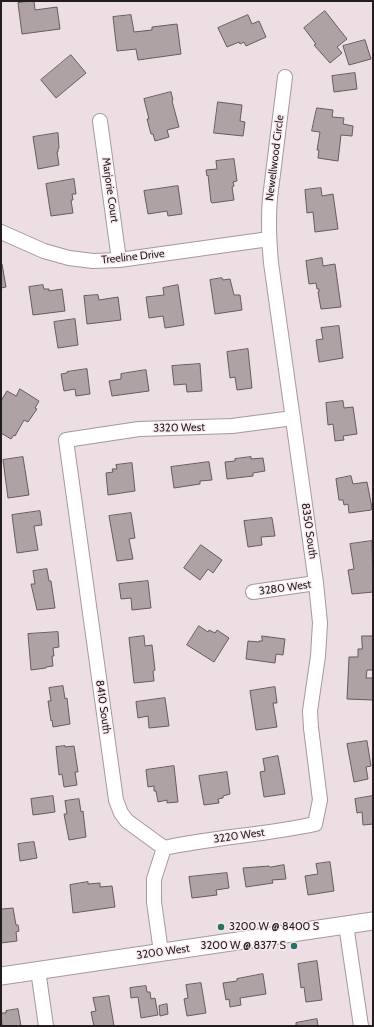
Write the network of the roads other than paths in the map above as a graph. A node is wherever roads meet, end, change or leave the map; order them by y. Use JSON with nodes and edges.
{"nodes":[{"id":1,"x":285,"y":78,"type":"dead end"},
{"id":2,"x":100,"y":121,"type":"dead end"},
{"id":3,"x":1,"y":232,"type":"edge"},
{"id":4,"x":269,"y":239,"type":"junction"},
{"id":5,"x":119,"y":260,"type":"junction"},
{"id":6,"x":293,"y":418,"type":"junction"},
{"id":7,"x":66,"y":440,"type":"joint"},
{"id":8,"x":316,"y":583,"type":"junction"},
{"id":9,"x":253,"y":592,"type":"dead end"},
{"id":10,"x":315,"y":824,"type":"joint"},
{"id":11,"x":164,"y":848,"type":"junction"},
{"id":12,"x":373,"y":921,"type":"edge"},
{"id":13,"x":346,"y":925,"type":"junction"},
{"id":14,"x":161,"y":952,"type":"junction"},
{"id":15,"x":38,"y":970,"type":"junction"},
{"id":16,"x":1,"y":976,"type":"edge"},
{"id":17,"x":46,"y":1026,"type":"edge"},
{"id":18,"x":361,"y":1026,"type":"edge"}],
"edges":[{"from":1,"to":4,"type":"street","name":"Newellwood Circle"},
{"from":2,"to":5,"type":"street","name":"Marjorie Court"},
{"from":3,"to":5,"type":"street","name":"Treeline Drive"},
{"from":4,"to":5,"type":"street","name":"Treeline Drive"},
{"from":4,"to":6,"type":"street","name":"8350 South"},
{"from":6,"to":7,"type":"street","name":"3320 West"},
{"from":6,"to":8,"type":"street","name":"8350 South"},
{"from":7,"to":11,"type":"street","name":"8410 South"},
{"from":8,"to":9,"type":"street","name":"3280 West"},
{"from":8,"to":10,"type":"street","name":"8350 South"},
{"from":10,"to":11,"type":"street","name":"3220 West"},
{"from":11,"to":14,"type":"street"},
{"from":12,"to":13,"type":"street","name":"3200 West"},
{"from":13,"to":14,"type":"street","name":"3200 West"},
{"from":13,"to":18,"type":"street"},
{"from":14,"to":15,"type":"street","name":"3200 West"},
{"from":15,"to":16,"type":"street","name":"3200 West"},
{"from":15,"to":17,"type":"street"}]}
